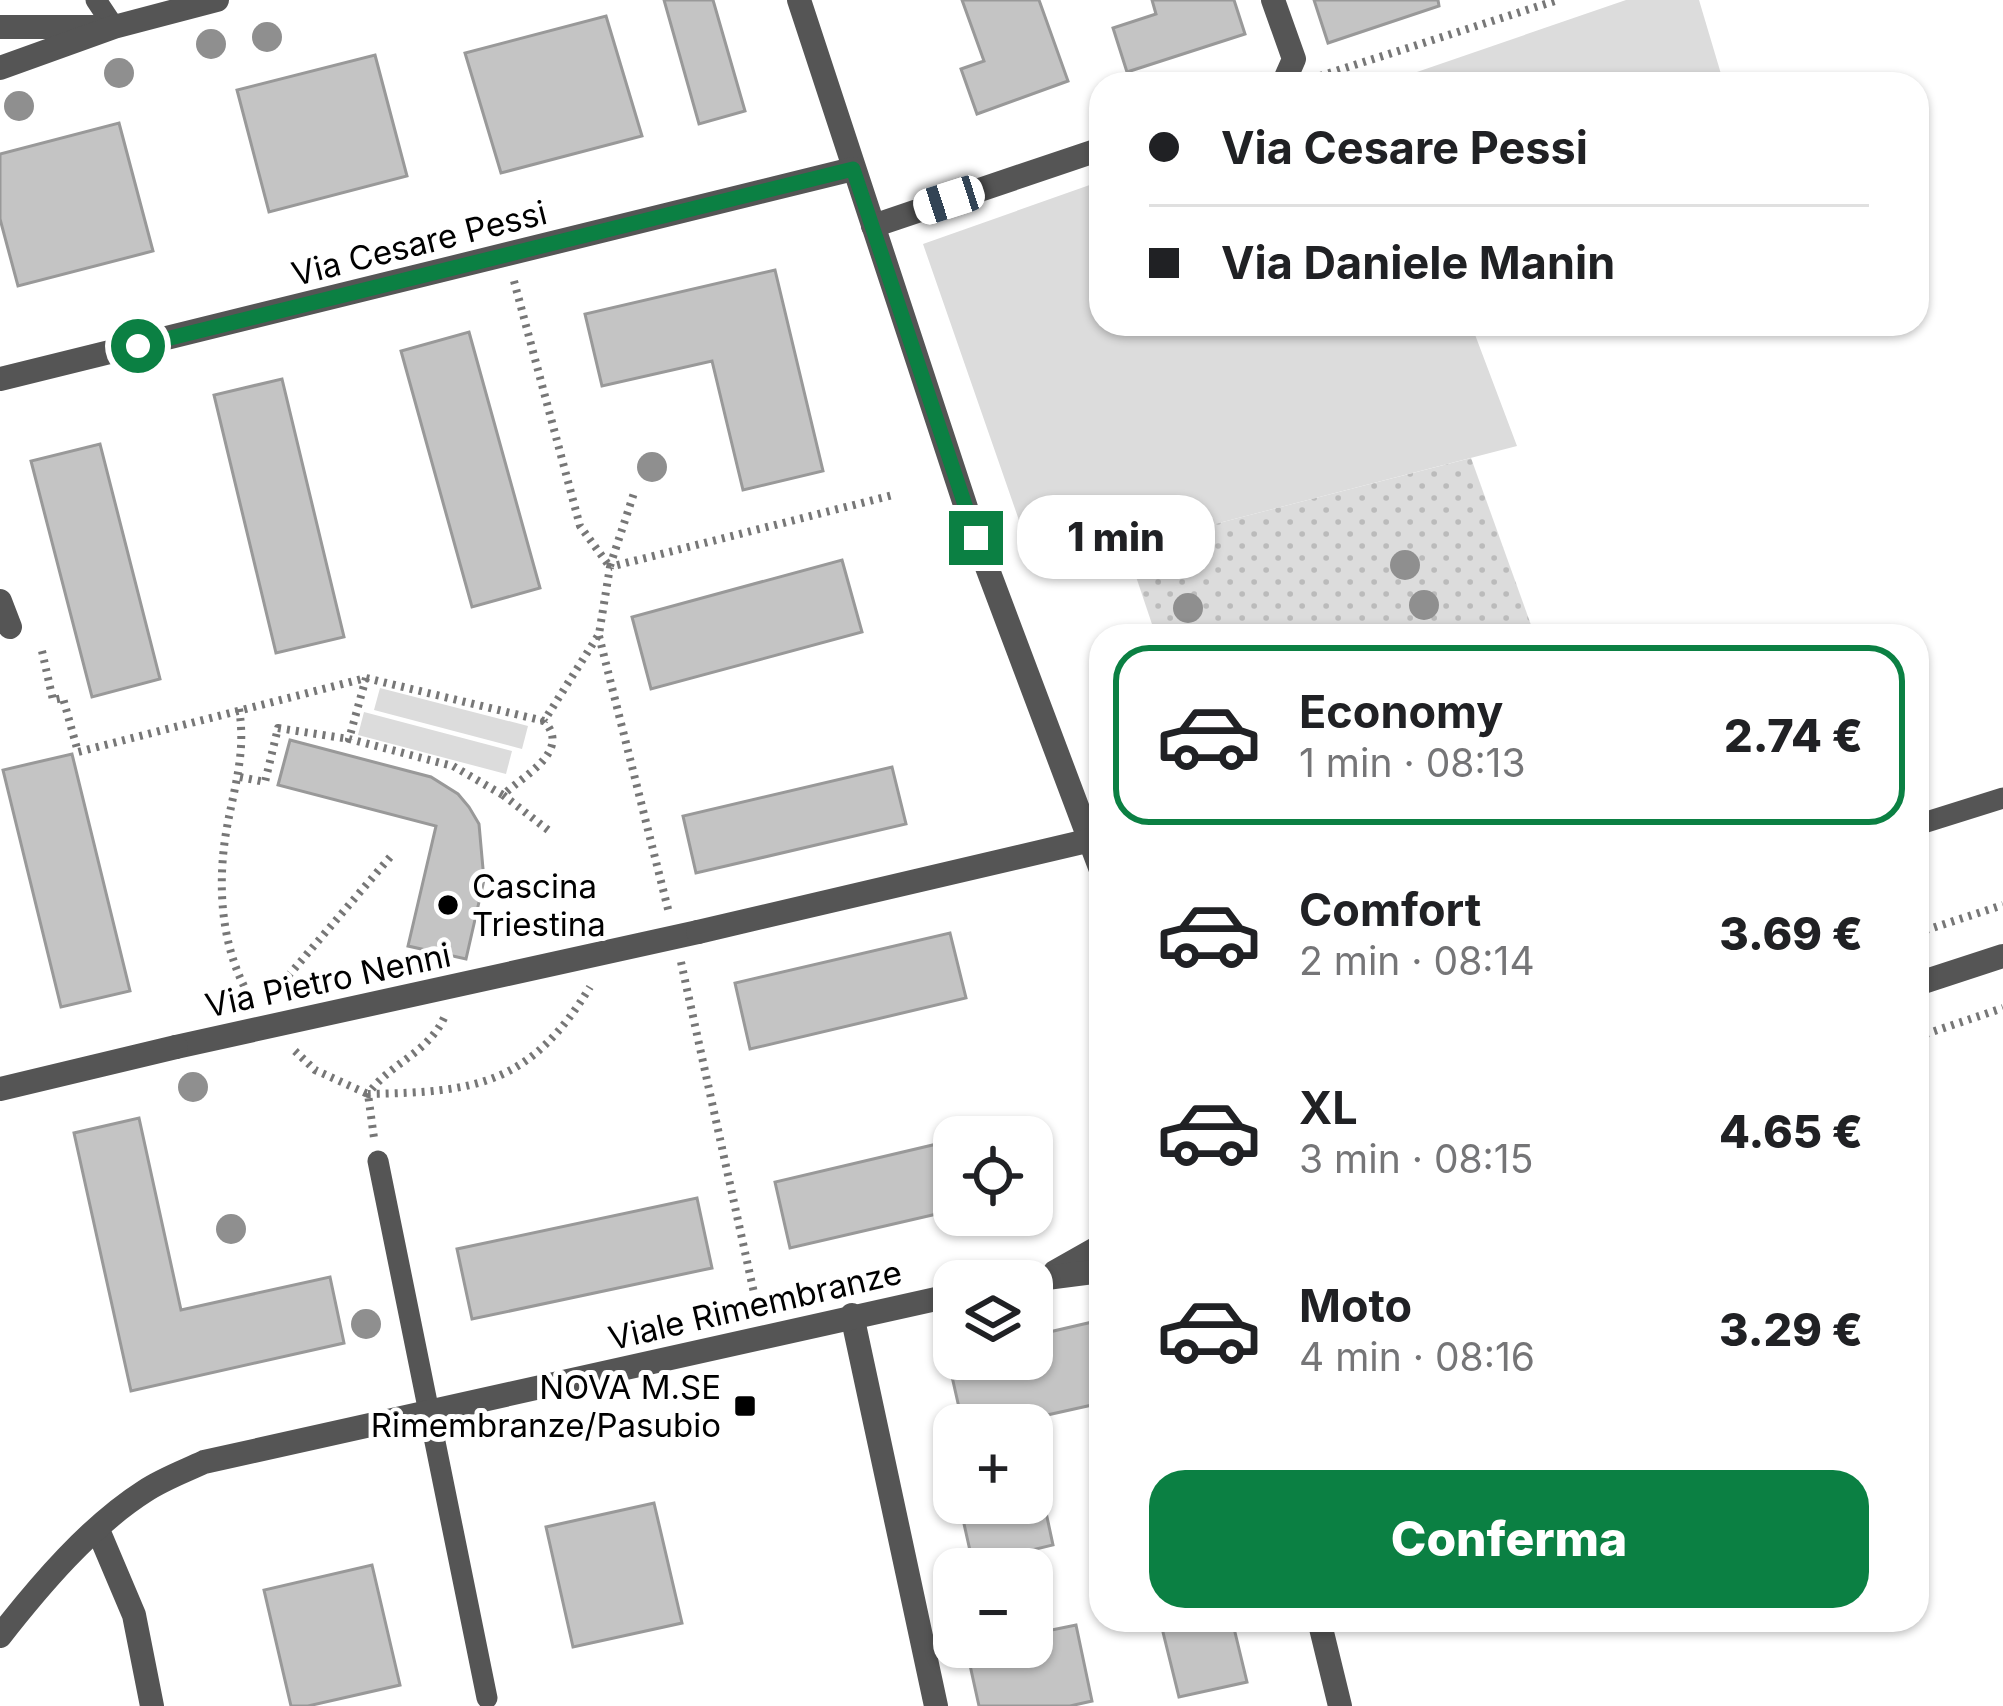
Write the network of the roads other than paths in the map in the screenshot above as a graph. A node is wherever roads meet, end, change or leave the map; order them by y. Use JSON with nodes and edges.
{"nodes":[{"id":1,"x":95,"y":0,"type":"edge"},
{"id":2,"x":217,"y":0,"type":"edge"},
{"id":3,"x":799,"y":0,"type":"edge"},
{"id":4,"x":1273,"y":0,"type":"edge"},
{"id":5,"x":0,"y":27,"type":"edge"},
{"id":6,"x":114,"y":27,"type":"junction"},
{"id":7,"x":0,"y":68,"type":"edge"},
{"id":8,"x":1288,"y":72,"type":"edge"},
{"id":9,"x":1089,"y":153,"type":"edge"},
{"id":10,"x":853,"y":169,"type":"junction"},
{"id":11,"x":873,"y":226,"type":"junction"},
{"id":12,"x":0,"y":379,"type":"edge"},
{"id":13,"x":0,"y":602,"type":"edge"},
{"id":14,"x":10,"y":627,"type":"dead end"},
{"id":15,"x":2003,"y":798,"type":"edge"},
{"id":16,"x":1929,"y":821,"type":"edge"},
{"id":17,"x":1089,"y":837,"type":"edge"},
{"id":18,"x":1089,"y":840,"type":"edge"},
{"id":19,"x":2003,"y":956,"type":"edge"},
{"id":20,"x":1929,"y":980,"type":"edge"},
{"id":21,"x":0,"y":1089,"type":"edge"},
{"id":22,"x":379,"y":1161,"type":"road end"},
{"id":23,"x":1089,"y":1252,"type":"edge"},
{"id":24,"x":1053,"y":1269,"type":"edge"},
{"id":25,"x":1089,"y":1272,"type":"edge"},
{"id":26,"x":1053,"y":1277,"type":"edge"},
{"id":27,"x":933,"y":1299,"type":"edge"},
{"id":28,"x":852,"y":1316,"type":"junction"},
{"id":29,"x":431,"y":1412,"type":"junction"},
{"id":30,"x":98,"y":1530,"type":"junction"},
{"id":31,"x":1322,"y":1632,"type":"edge"},
{"id":32,"x":0,"y":1636,"type":"edge"},
{"id":33,"x":487,"y":1698,"type":"dead end"},
{"id":34,"x":152,"y":1706,"type":"edge"},
{"id":35,"x":935,"y":1706,"type":"edge"},
{"id":36,"x":1340,"y":1706,"type":"edge"}],
"edges":[{"from":1,"to":6,"type":"lane"},
{"from":2,"to":6,"type":"street"},
{"from":3,"to":10,"type":"street"},
{"from":4,"to":8,"type":"street"},
{"from":5,"to":6,"type":"street"},
{"from":6,"to":7,"type":"street"},
{"from":9,"to":11,"type":"street"},
{"from":10,"to":11,"type":"street"},
{"from":10,"to":12,"type":"street","name":"Via Cesare Pessi"},
{"from":11,"to":17,"type":"street"},
{"from":13,"to":14,"type":"street"},
{"from":15,"to":16,"type":"lane"},
{"from":18,"to":21,"type":"street","name":"Via Pietro Nenni"},
{"from":19,"to":20,"type":"street"},
{"from":22,"to":29,"type":"lane"},
{"from":23,"to":24,"type":"street"},
{"from":25,"to":26,"type":"street"},
{"from":27,"to":28,"type":"street","name":"Viale Rimembranze"},
{"from":28,"to":29,"type":"street","name":"Viale Rimembranze"},
{"from":28,"to":35,"type":"street"},
{"from":29,"to":30,"type":"street","name":"Viale Rimembranze"},
{"from":29,"to":33,"type":"lane"},
{"from":30,"to":32,"type":"street","name":"Viale Rimembranze"},
{"from":30,"to":34,"type":"street"},
{"from":31,"to":36,"type":"street"}]}
